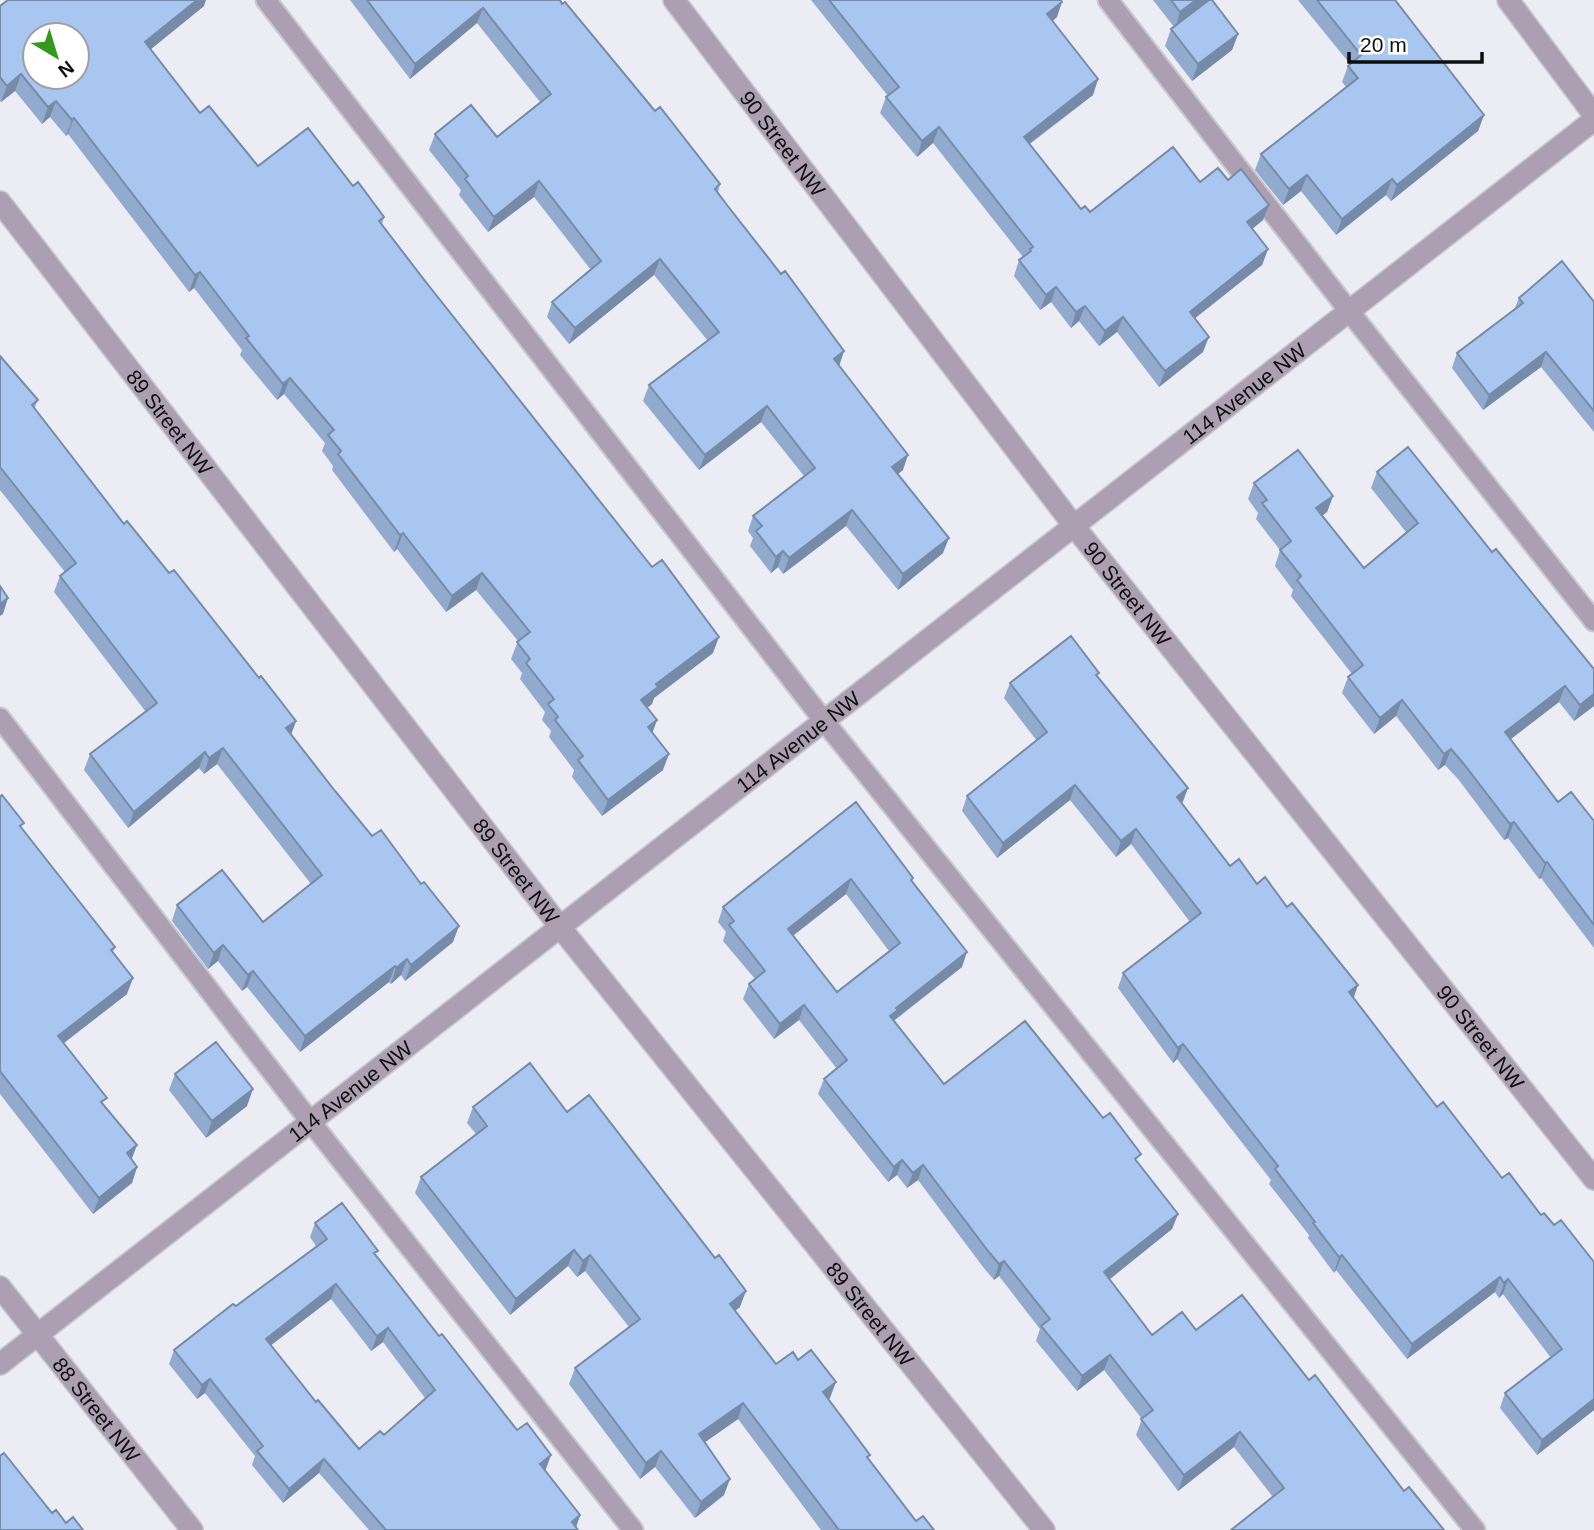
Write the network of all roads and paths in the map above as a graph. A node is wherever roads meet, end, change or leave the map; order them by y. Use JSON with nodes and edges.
{"nodes":[{"id":1,"x":266,"y":0,"type":"edge"},
{"id":2,"x":674,"y":0,"type":"edge"},
{"id":3,"x":1108,"y":0,"type":"edge"},
{"id":4,"x":1508,"y":0,"type":"edge"},
{"id":5,"x":1594,"y":117,"type":"edge"},
{"id":6,"x":0,"y":202,"type":"edge"},
{"id":7,"x":1349,"y":311,"type":"junction"},
{"id":8,"x":1074,"y":526,"type":"junction"},
{"id":9,"x":1594,"y":621,"type":"edge"},
{"id":10,"x":0,"y":718,"type":"edge"},
{"id":11,"x":824,"y":721,"type":"junction"},
{"id":12,"x":561,"y":927,"type":"junction"},
{"id":13,"x":310,"y":1121,"type":"junction"},
{"id":14,"x":1594,"y":1179,"type":"edge"},
{"id":15,"x":0,"y":1287,"type":"edge"},
{"id":16,"x":36,"y":1335,"type":"junction"},
{"id":17,"x":0,"y":1363,"type":"edge"},
{"id":18,"x":192,"y":1530,"type":"edge"},
{"id":19,"x":633,"y":1530,"type":"edge"},
{"id":20,"x":1044,"y":1530,"type":"edge"},
{"id":21,"x":1475,"y":1530,"type":"edge"}],
"edges":[{"from":1,"to":11,"type":"lane"},
{"from":2,"to":8,"type":"street","name":"90 Street NW"},
{"from":3,"to":7,"type":"lane"},
{"from":4,"to":5,"type":"street"},
{"from":5,"to":7,"type":"street","name":"114 Avenue NW"},
{"from":6,"to":12,"type":"street","name":"89 Street NW"},
{"from":7,"to":8,"type":"street","name":"114 Avenue NW"},
{"from":7,"to":9,"type":"lane"},
{"from":8,"to":11,"type":"street","name":"114 Avenue NW"},
{"from":8,"to":14,"type":"street","name":"90 Street NW"},
{"from":10,"to":13,"type":"lane"},
{"from":11,"to":12,"type":"street","name":"114 Avenue NW"},
{"from":11,"to":21,"type":"lane"},
{"from":12,"to":13,"type":"street","name":"114 Avenue NW"},
{"from":12,"to":20,"type":"street","name":"89 Street NW"},
{"from":13,"to":16,"type":"street","name":"114 Avenue NW"},
{"from":13,"to":19,"type":"lane"},
{"from":15,"to":16,"type":"street","name":"88 Street NW"},
{"from":16,"to":17,"type":"street","name":"114 Avenue NW"},
{"from":16,"to":18,"type":"street","name":"88 Street NW"}]}
